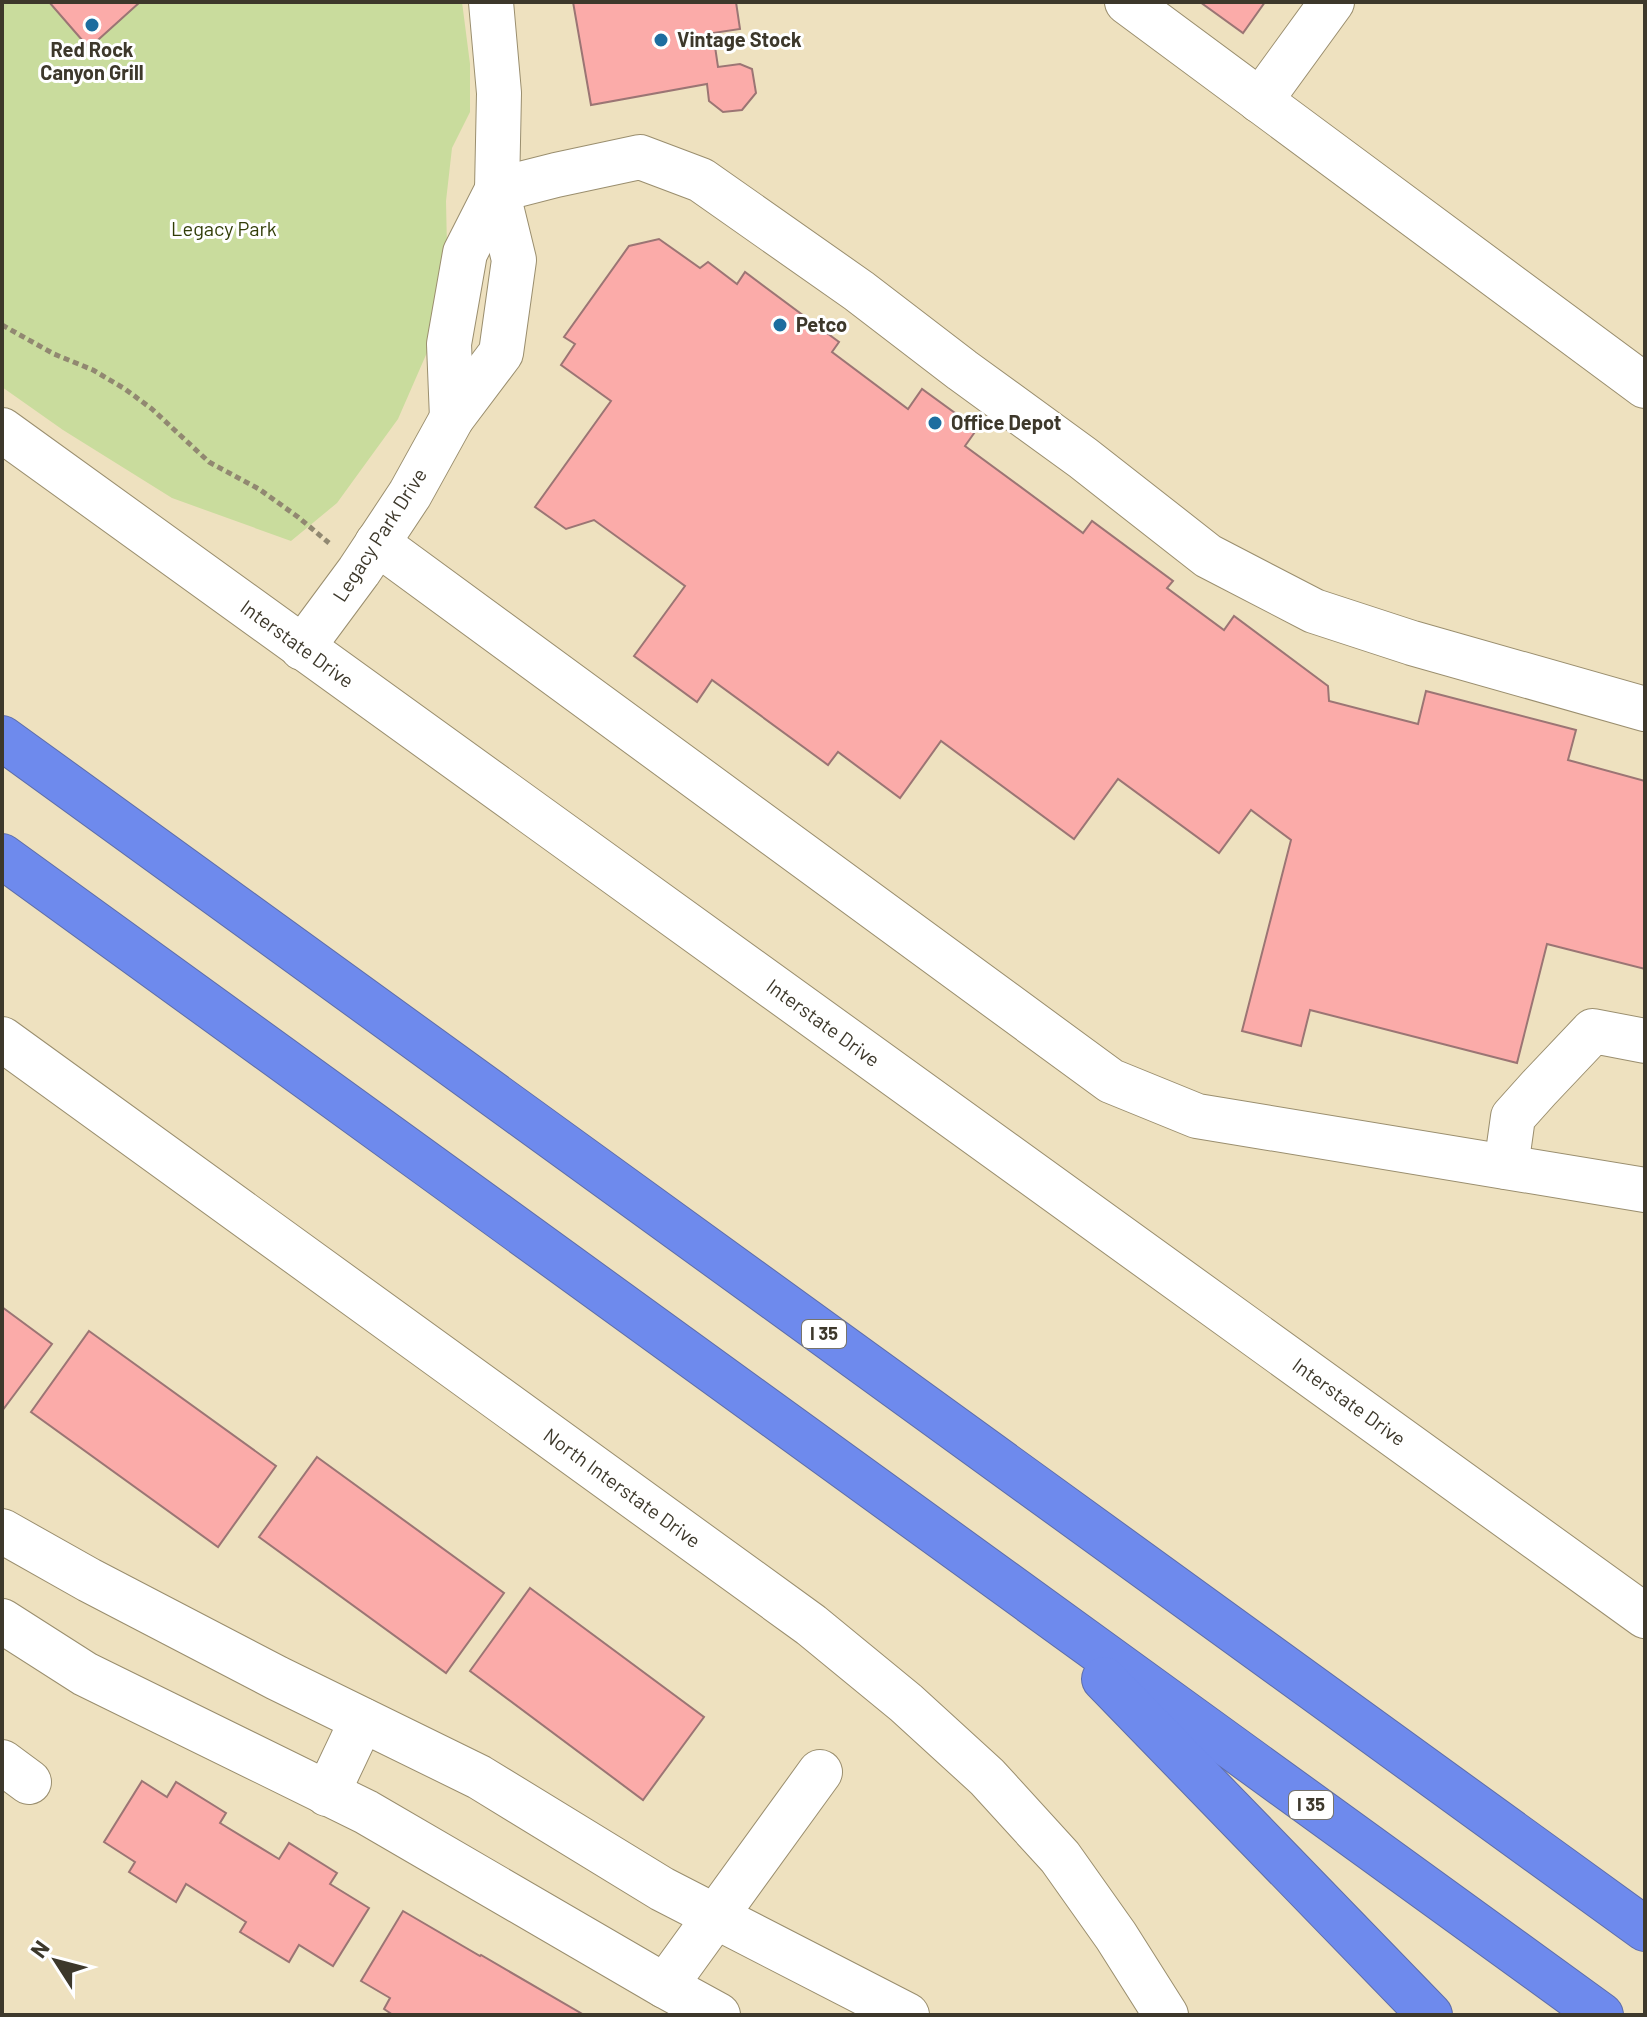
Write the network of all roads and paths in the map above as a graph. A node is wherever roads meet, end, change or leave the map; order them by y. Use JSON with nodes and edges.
{"nodes":[{"id":1,"x":491,"y":2,"type":"edge"},
{"id":2,"x":1127,"y":2,"type":"edge"},
{"id":3,"x":1332,"y":2,"type":"edge"},
{"id":4,"x":1260,"y":101,"type":"junction"},
{"id":5,"x":497,"y":190,"type":"junction"},
{"id":6,"x":2,"y":325,"type":"edge"},
{"id":7,"x":1645,"y":386,"type":"edge"},
{"id":8,"x":2,"y":430,"type":"edge"},
{"id":9,"x":368,"y":557,"type":"junction"},
{"id":10,"x":302,"y":648,"type":"junction"},
{"id":11,"x":1645,"y":709,"type":"edge"},
{"id":12,"x":2,"y":738,"type":"edge"},
{"id":13,"x":2,"y":856,"type":"edge"},
{"id":14,"x":2,"y":1039,"type":"edge"},
{"id":15,"x":1645,"y":1041,"type":"edge"},
{"id":16,"x":1506,"y":1167,"type":"junction"},
{"id":17,"x":1645,"y":1190,"type":"edge"},
{"id":18,"x":2,"y":1531,"type":"edge"},
{"id":19,"x":1021,"y":1594,"type":"junction"},
{"id":20,"x":1645,"y":1616,"type":"edge"},
{"id":21,"x":2,"y":1621,"type":"edge"},
{"id":22,"x":362,"y":1720,"type":"junction"},
{"id":23,"x":820,"y":1772,"type":"dead end"},
{"id":24,"x":327,"y":1794,"type":"junction"},
{"id":25,"x":714,"y":1916,"type":"junction"},
{"id":26,"x":1645,"y":1929,"type":"edge"},
{"id":27,"x":665,"y":1986,"type":"junction"},
{"id":28,"x":718,"y":2015,"type":"edge"},
{"id":29,"x":907,"y":2015,"type":"edge"},
{"id":30,"x":1166,"y":2015,"type":"edge"},
{"id":31,"x":1430,"y":2015,"type":"edge"},
{"id":32,"x":1601,"y":2015,"type":"edge"}],
"edges":[{"from":1,"to":5,"type":"street","name":"Legacy Park Drive"},
{"from":2,"to":4,"type":"street"},
{"from":3,"to":4,"type":"street"},
{"from":4,"to":7,"type":"street"},
{"from":5,"to":9,"type":"street","name":"Legacy Park Drive"},
{"from":5,"to":11,"type":"street"},
{"from":6,"to":9,"type":"path"},
{"from":8,"to":10,"type":"street","name":"Interstate Drive"},
{"from":9,"to":10,"type":"street","name":"Legacy Park Drive"},
{"from":9,"to":16,"type":"street"},
{"from":10,"to":20,"type":"street","name":"Interstate Drive"},
{"from":12,"to":26,"type":"highway","number":"I 35"},
{"from":13,"to":19,"type":"highway","number":"I 35"},
{"from":14,"to":30,"type":"street","name":"North Interstate Drive"},
{"from":15,"to":16,"type":"street"},
{"from":16,"to":17,"type":"street"},
{"from":18,"to":22,"type":"street"},
{"from":19,"to":31,"type":"highway"},
{"from":19,"to":32,"type":"highway","number":"I 35"},
{"from":21,"to":24,"type":"street"},
{"from":22,"to":24,"type":"street"},
{"from":22,"to":25,"type":"street"},
{"from":23,"to":25,"type":"street"},
{"from":24,"to":27,"type":"street"},
{"from":25,"to":27,"type":"street"},
{"from":25,"to":29,"type":"street"},
{"from":27,"to":28,"type":"street"}]}
